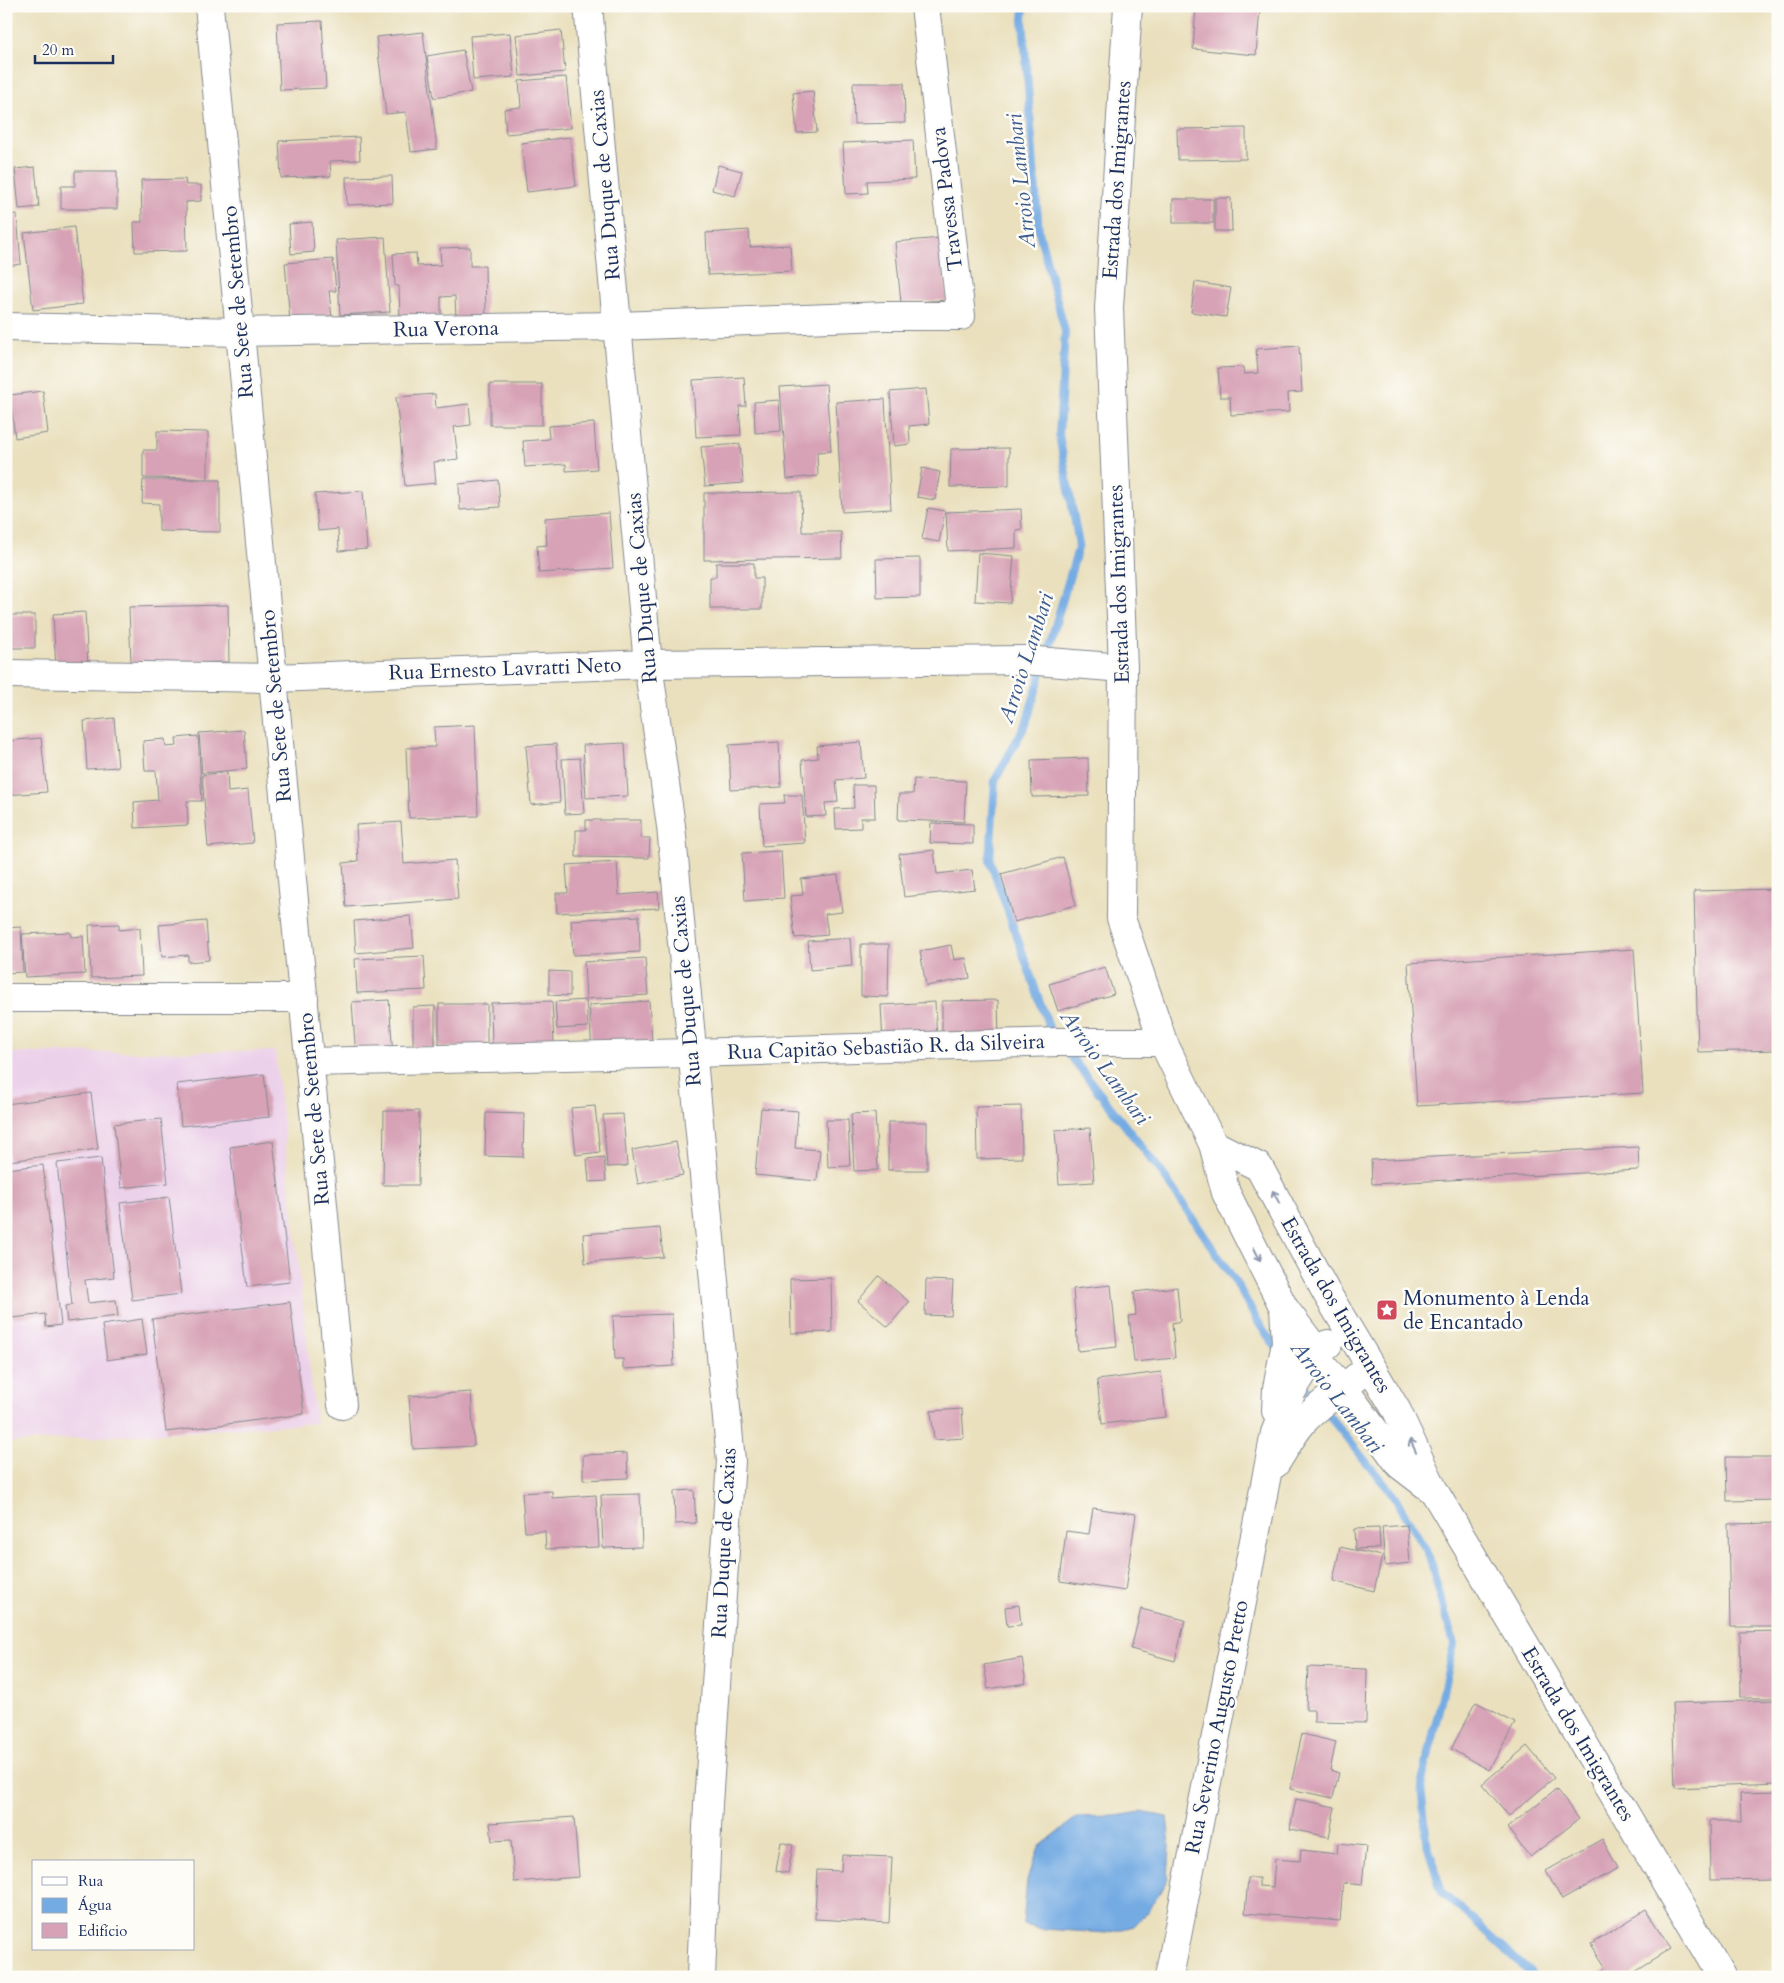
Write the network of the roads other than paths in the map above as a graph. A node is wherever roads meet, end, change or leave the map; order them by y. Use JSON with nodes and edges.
{"nodes":[{"id":1,"x":209,"y":6,"type":"edge"},
{"id":2,"x":588,"y":6,"type":"edge"},
{"id":3,"x":925,"y":6,"type":"edge"},
{"id":4,"x":1128,"y":6,"type":"edge"},
{"id":5,"x":885,"y":316,"type":"joint"},
{"id":6,"x":618,"y":326,"type":"junction"},
{"id":7,"x":6,"y":327,"type":"edge"},
{"id":8,"x":240,"y":332,"type":"junction"},
{"id":9,"x":648,"y":664,"type":"junction"},
{"id":10,"x":1123,"y":668,"type":"junction"},
{"id":11,"x":6,"y":674,"type":"edge"},
{"id":12,"x":273,"y":678,"type":"junction"},
{"id":13,"x":6,"y":998,"type":"edge"},
{"id":14,"x":304,"y":998,"type":"junction"},
{"id":15,"x":1163,"y":1042,"type":"junction"},
{"id":16,"x":692,"y":1053,"type":"junction"},
{"id":17,"x":310,"y":1062,"type":"junction"},
{"id":18,"x":1213,"y":1144,"type":"junction"},
{"id":19,"x":1284,"y":1308,"type":"junction"},
{"id":20,"x":1349,"y":1333,"type":"junction"},
{"id":21,"x":1313,"y":1355,"type":"junction"},
{"id":22,"x":1370,"y":1367,"type":"junction"},
{"id":23,"x":1285,"y":1390,"type":"junction"},
{"id":24,"x":1339,"y":1391,"type":"junction"},
{"id":25,"x":342,"y":1405,"type":"dead end"},
{"id":26,"x":1266,"y":1478,"type":"junction"},
{"id":27,"x":1434,"y":1491,"type":"junction"},
{"id":28,"x":701,"y":1977,"type":"edge"},
{"id":29,"x":1169,"y":1977,"type":"edge"},
{"id":30,"x":1722,"y":1977,"type":"edge"}],
"edges":[{"from":1,"to":8,"type":"street","name":"Rua Sete de Setembro"},
{"from":2,"to":6,"type":"street","name":"Rua Duque de Caxias"},
{"from":3,"to":5,"type":"street","name":"Travessa Padova"},
{"from":4,"to":10,"type":"street","name":"Estrada dos Imigrantes"},
{"from":5,"to":6,"type":"street","name":"Rua Verona"},
{"from":6,"to":8,"type":"street","name":"Rua Verona"},
{"from":6,"to":9,"type":"street","name":"Rua Duque de Caxias"},
{"from":7,"to":8,"type":"street","name":"Rua Verona"},
{"from":8,"to":12,"type":"street","name":"Rua Sete de Setembro"},
{"from":9,"to":10,"type":"street","name":"Rua Ernesto Lavratti Neto"},
{"from":9,"to":12,"type":"street","name":"Rua Ernesto Lavratti Neto"},
{"from":9,"to":16,"type":"street","name":"Rua Duque de Caxias"},
{"from":10,"to":15,"type":"street","name":"Estrada dos Imigrantes"},
{"from":11,"to":12,"type":"street","name":"Rua Ernesto Lavratti Neto"},
{"from":12,"to":14,"type":"street","name":"Rua Sete de Setembro"},
{"from":13,"to":14,"type":"street"},
{"from":14,"to":17,"type":"street","name":"Rua Sete de Setembro"},
{"from":15,"to":16,"type":"street","name":"Rua Capitão Sebastião R. da Silveira"},
{"from":15,"to":18,"type":"street","name":"Estrada dos Imigrantes"},
{"from":16,"to":17,"type":"street","name":"Rua Capitão Sebastião R. da Silveira"},
{"from":16,"to":28,"type":"street","name":"Rua Duque de Caxias"},
{"from":17,"to":25,"type":"street","name":"Rua Sete de Setembro"},
{"from":18,"to":19,"type":"street","name":"Estrada dos Imigrantes","one_way":true},
{"from":20,"to":18,"type":"street","name":"Estrada dos Imigrantes","one_way":true},
{"from":19,"to":21,"type":"street","name":"Estrada dos Imigrantes"},
{"from":19,"to":23,"type":"street"},
{"from":20,"to":21,"type":"street"},
{"from":20,"to":22,"type":"street","name":"Estrada dos Imigrantes"},
{"from":21,"to":23,"type":"street"},
{"from":21,"to":24,"type":"street","name":"Estrada dos Imigrantes"},
{"from":22,"to":24,"type":"street","name":"Rua Severino Augusto Pretto"},
{"from":27,"to":22,"type":"street","name":"Estrada dos Imigrantes","one_way":true},
{"from":23,"to":26,"type":"street","name":"Rua Severino Augusto Pretto"},
{"from":24,"to":26,"type":"street","name":"Rua Severino Augusto Pretto"},
{"from":24,"to":27,"type":"street","name":"Estrada dos Imigrantes"},
{"from":26,"to":29,"type":"street","name":"Rua Severino Augusto Pretto"},
{"from":27,"to":30,"type":"street","name":"Estrada dos Imigrantes"}]}
